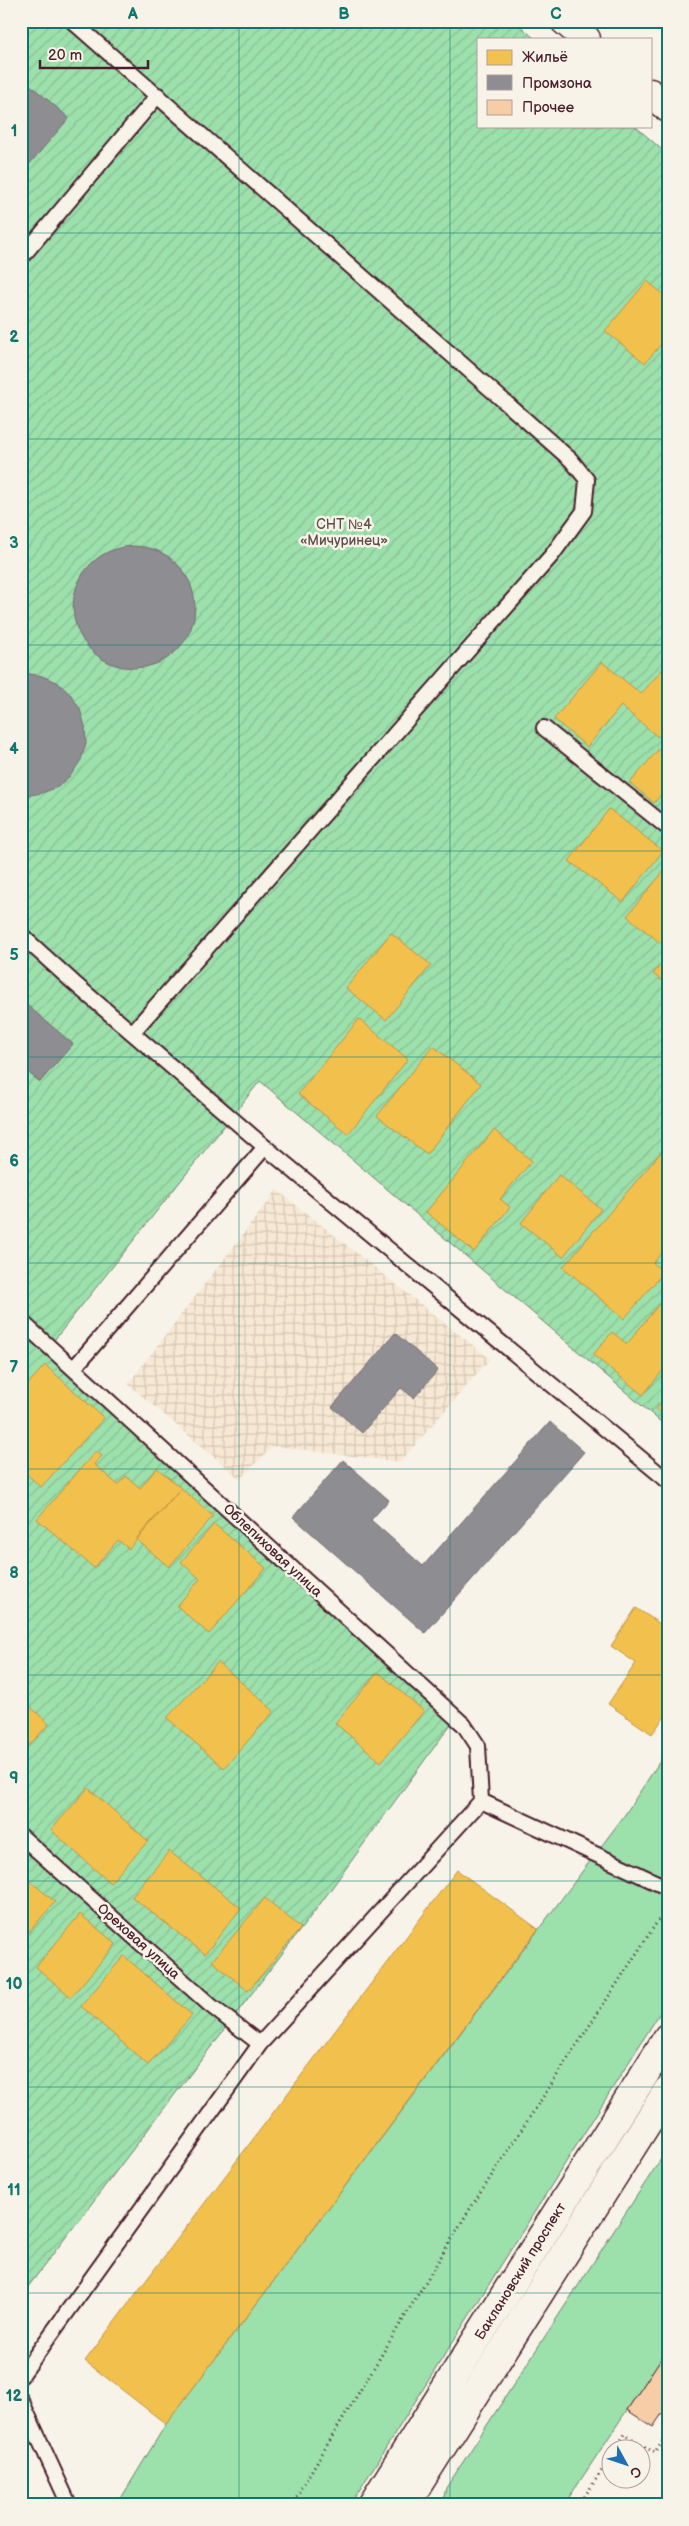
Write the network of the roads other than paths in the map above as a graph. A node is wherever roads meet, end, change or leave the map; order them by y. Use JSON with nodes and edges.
{"nodes":[{"id":1,"x":72,"y":21,"type":"edge"},
{"id":2,"x":565,"y":21,"type":"edge"},
{"id":3,"x":585,"y":38,"type":"edge"},
{"id":4,"x":652,"y":95,"type":"edge"},
{"id":5,"x":158,"y":96,"type":"junction"},
{"id":6,"x":668,"y":108,"type":"edge"},
{"id":7,"x":21,"y":258,"type":"edge"},
{"id":8,"x":544,"y":728,"type":"dead end"},
{"id":9,"x":668,"y":828,"type":"edge"},
{"id":10,"x":21,"y":935,"type":"edge"},
{"id":11,"x":132,"y":1033,"type":"junction"},
{"id":12,"x":265,"y":1147,"type":"junction"},
{"id":13,"x":21,"y":1321,"type":"edge"},
{"id":14,"x":74,"y":1368,"type":"junction"},
{"id":15,"x":668,"y":1481,"type":"edge"},
{"id":16,"x":481,"y":1801,"type":"junction"},
{"id":17,"x":21,"y":1836,"type":"edge"},
{"id":18,"x":668,"y":1888,"type":"edge"},
{"id":19,"x":668,"y":2037,"type":"edge"},
{"id":20,"x":260,"y":2044,"type":"junction"},
{"id":21,"x":668,"y":2090,"type":"edge"},
{"id":22,"x":21,"y":2376,"type":"edge"},
{"id":23,"x":21,"y":2400,"type":"edge"},
{"id":24,"x":66,"y":2505,"type":"edge"},
{"id":25,"x":372,"y":2505,"type":"edge"},
{"id":26,"x":405,"y":2505,"type":"edge"}],
"edges":[{"from":1,"to":5,"type":"lane"},
{"from":2,"to":3,"type":"main road"},
{"from":4,"to":6,"type":"main road"},
{"from":5,"to":7,"type":"lane"},
{"from":5,"to":11,"type":"lane"},
{"from":8,"to":9,"type":"lane"},
{"from":10,"to":11,"type":"lane"},
{"from":11,"to":12,"type":"lane"},
{"from":12,"to":14,"type":"lane"},
{"from":12,"to":15,"type":"lane"},
{"from":13,"to":14,"type":"lane","name":"Облепиховая улица"},
{"from":14,"to":16,"type":"lane","name":"Облепиховая улица"},
{"from":16,"to":18,"type":"lane"},
{"from":16,"to":20,"type":"lane"},
{"from":17,"to":20,"type":"lane","name":"Ореховая улица"},
{"from":19,"to":25,"type":"main road","name":"Баклановский проспект"},
{"from":20,"to":22,"type":"lane"},
{"from":21,"to":26,"type":"main road","name":"Баклановский проспект"},
{"from":23,"to":24,"type":"lane"}]}
